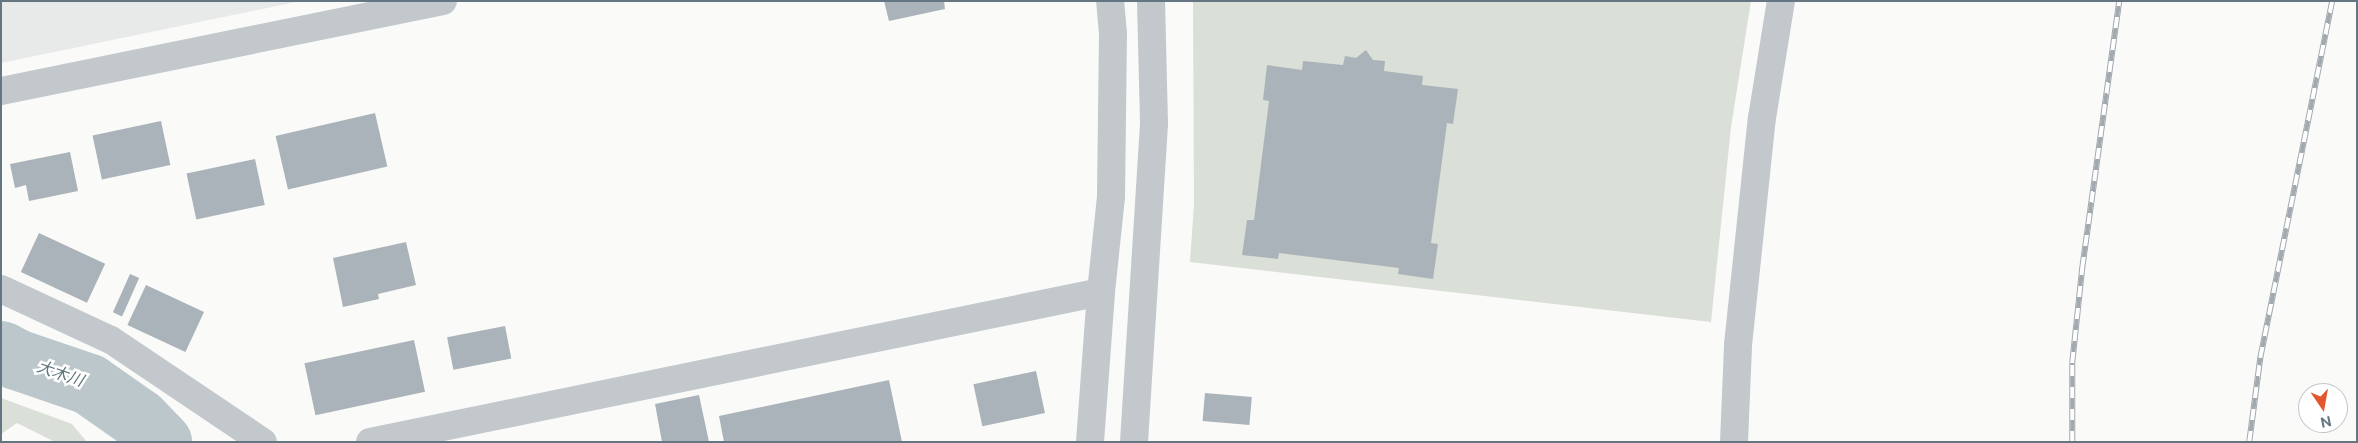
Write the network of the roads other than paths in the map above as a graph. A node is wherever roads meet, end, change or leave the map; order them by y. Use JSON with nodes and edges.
{"nodes":[{"id":1,"x":443,"y":1,"type":"edge"},
{"id":2,"x":1110,"y":1,"type":"edge"},
{"id":3,"x":1151,"y":1,"type":"edge"},
{"id":4,"x":1781,"y":1,"type":"edge"},
{"id":5,"x":1,"y":91,"type":"edge"},
{"id":6,"x":1,"y":290,"type":"edge"},
{"id":7,"x":1101,"y":292,"type":"junction"},
{"id":8,"x":263,"y":442,"type":"edge"},
{"id":9,"x":370,"y":442,"type":"edge"},
{"id":10,"x":1090,"y":442,"type":"edge"},
{"id":11,"x":1134,"y":442,"type":"edge"},
{"id":12,"x":1734,"y":442,"type":"edge"}],
"edges":[{"from":1,"to":5,"type":"street"},
{"from":2,"to":7,"type":"street"},
{"from":3,"to":11,"type":"street"},
{"from":4,"to":12,"type":"street"},
{"from":6,"to":8,"type":"street"},
{"from":7,"to":9,"type":"street"},
{"from":7,"to":10,"type":"street"}]}
